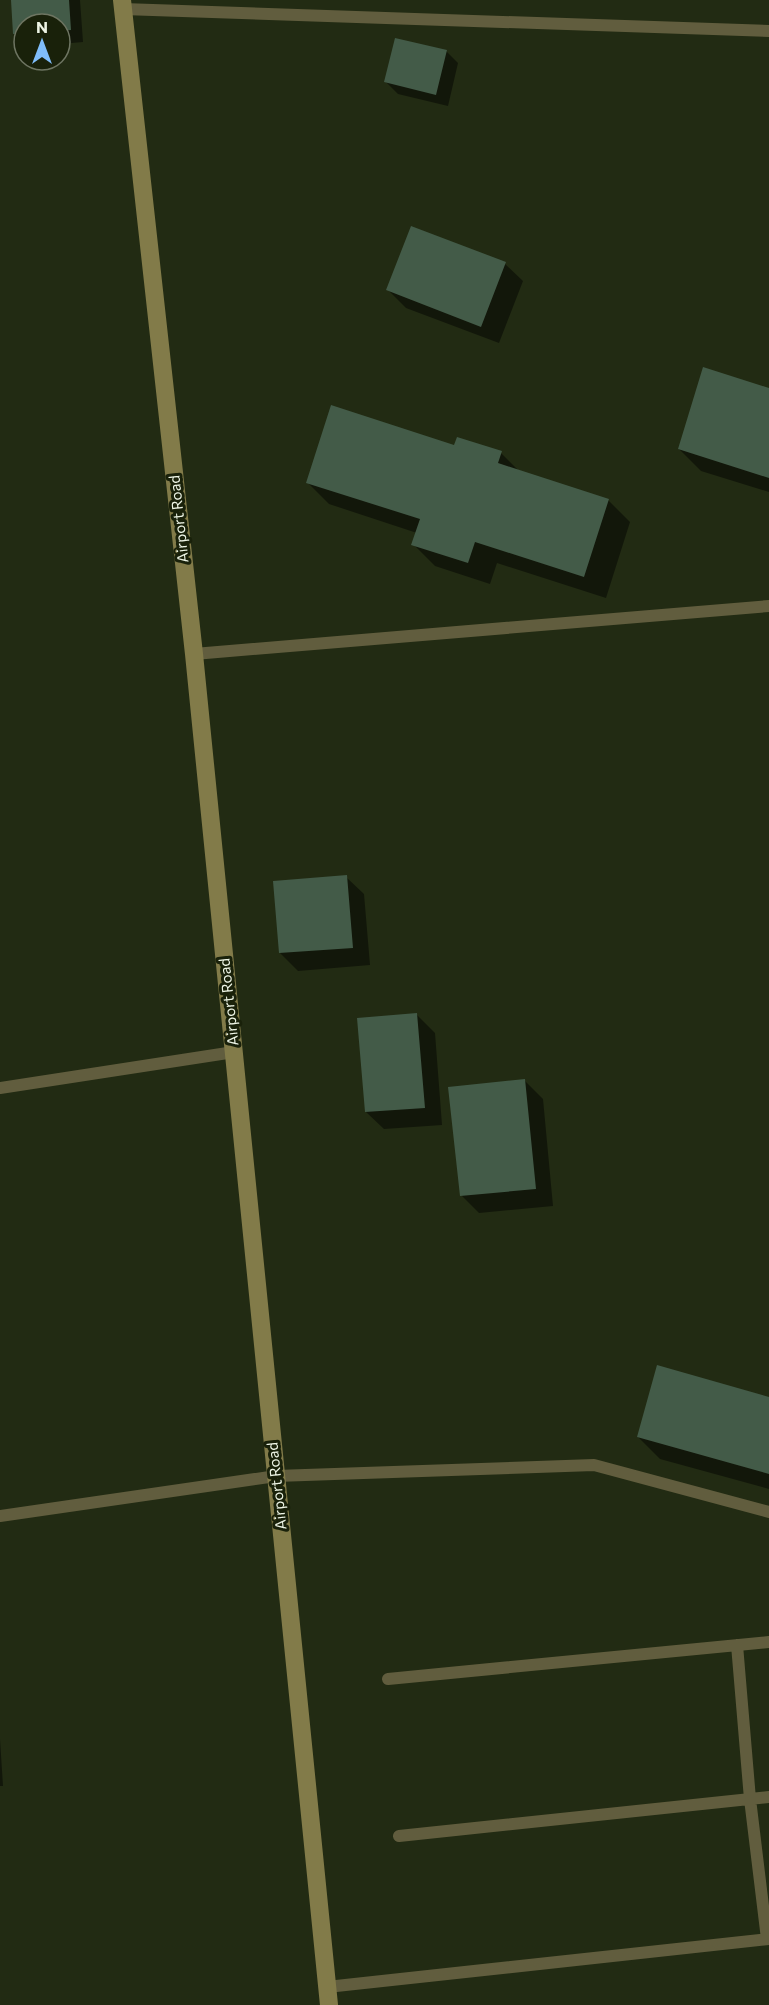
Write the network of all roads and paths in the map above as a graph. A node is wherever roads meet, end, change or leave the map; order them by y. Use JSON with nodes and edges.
{"nodes":[{"id":1,"x":122,"y":5,"type":"edge"},
{"id":2,"x":769,"y":31,"type":"edge"},
{"id":3,"x":769,"y":606,"type":"edge"},
{"id":4,"x":194,"y":654,"type":"junction"},
{"id":5,"x":234,"y":1052,"type":"junction"},
{"id":6,"x":0,"y":1088,"type":"edge"},
{"id":7,"x":276,"y":1476,"type":"junction"},
{"id":8,"x":769,"y":1512,"type":"edge"},
{"id":9,"x":0,"y":1516,"type":"edge"},
{"id":10,"x":769,"y":1642,"type":"edge"},
{"id":11,"x":737,"y":1645,"type":"junction"},
{"id":12,"x":388,"y":1679,"type":"dead end"},
{"id":13,"x":769,"y":1797,"type":"edge"},
{"id":14,"x":750,"y":1799,"type":"junction"},
{"id":15,"x":399,"y":1836,"type":"dead end"},
{"id":16,"x":768,"y":1939,"type":"edge"},
{"id":17,"x":328,"y":1996,"type":"edge"}],
"edges":[{"from":1,"to":2,"type":"lane"},
{"from":1,"to":4,"type":"main road","name":"Airport Road"},
{"from":3,"to":4,"type":"lane"},
{"from":4,"to":5,"type":"main road","name":"Airport Road"},
{"from":5,"to":6,"type":"lane"},
{"from":5,"to":7,"type":"main road","name":"Airport Road"},
{"from":7,"to":8,"type":"lane"},
{"from":7,"to":9,"type":"lane"},
{"from":7,"to":17,"type":"main road","name":"Airport Road"},
{"from":10,"to":11,"type":"lane"},
{"from":11,"to":12,"type":"lane"},
{"from":11,"to":14,"type":"lane"},
{"from":13,"to":14,"type":"lane"},
{"from":14,"to":15,"type":"lane"},
{"from":14,"to":16,"type":"lane"},
{"from":16,"to":17,"type":"lane"}]}
